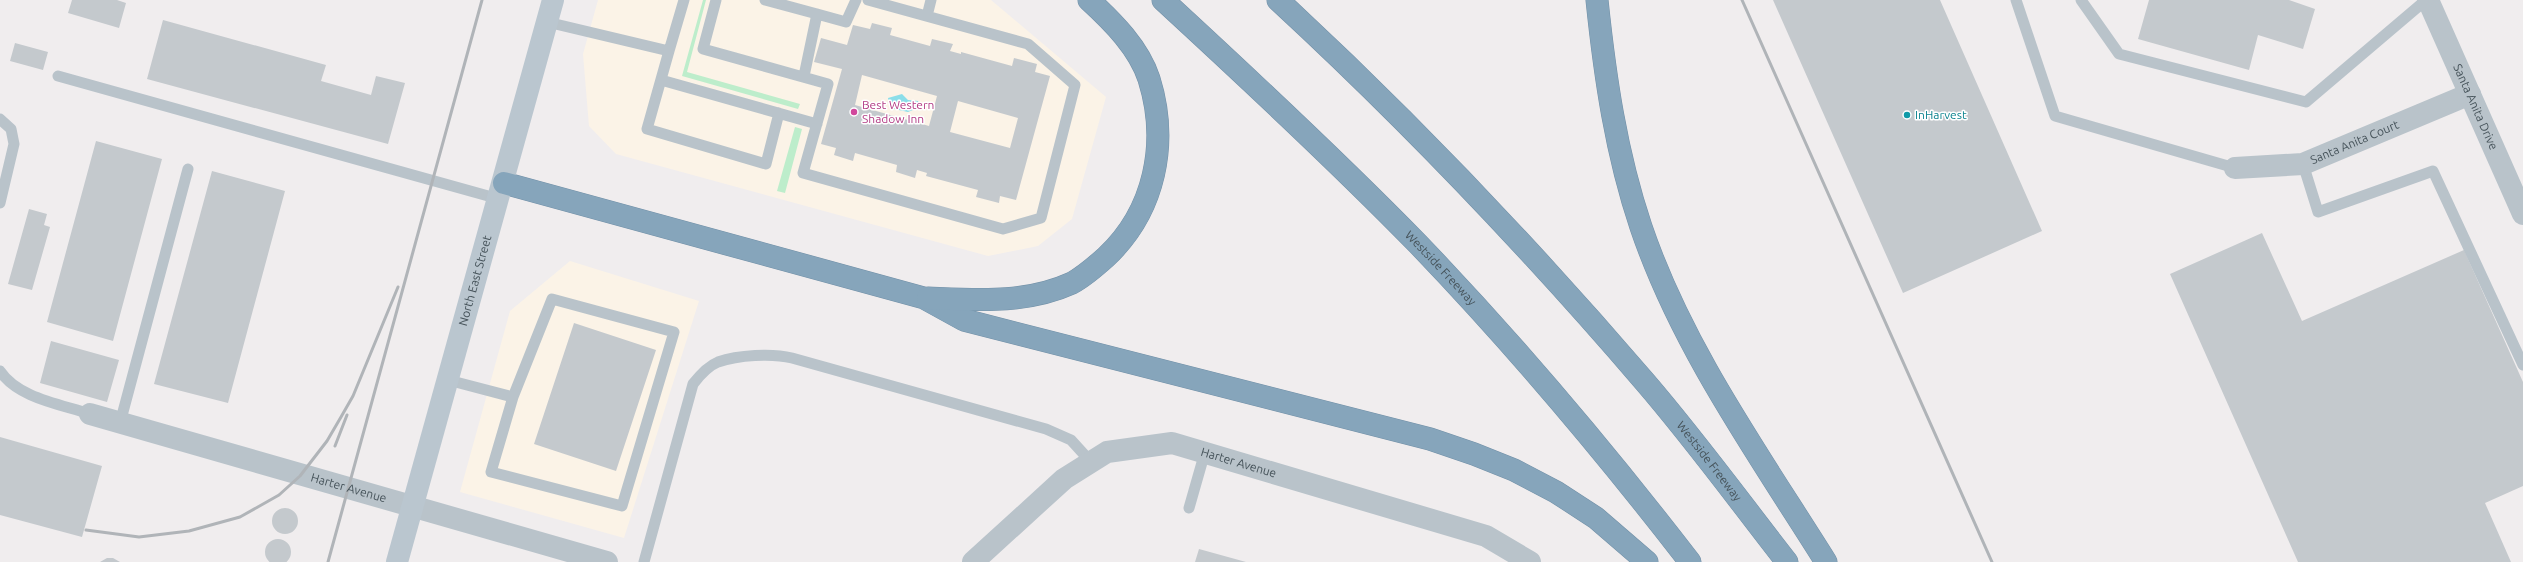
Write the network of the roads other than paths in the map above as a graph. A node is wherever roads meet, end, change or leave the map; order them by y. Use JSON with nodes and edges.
{"nodes":[{"id":1,"x":553,"y":0,"type":"edge"},
{"id":2,"x":684,"y":0,"type":"edge"},
{"id":3,"x":716,"y":0,"type":"edge"},
{"id":4,"x":766,"y":0,"type":"edge"},
{"id":5,"x":856,"y":0,"type":"edge"},
{"id":6,"x":868,"y":0,"type":"edge"},
{"id":7,"x":930,"y":0,"type":"edge"},
{"id":8,"x":1090,"y":0,"type":"edge"},
{"id":9,"x":1163,"y":0,"type":"edge"},
{"id":10,"x":1278,"y":0,"type":"edge"},
{"id":11,"x":1597,"y":0,"type":"edge"},
{"id":12,"x":2016,"y":0,"type":"edge"},
{"id":13,"x":2081,"y":0,"type":"edge"},
{"id":14,"x":2427,"y":0,"type":"edge"},
{"id":15,"x":817,"y":14,"type":"junction"},
{"id":16,"x":927,"y":16,"type":"junction"},
{"id":17,"x":547,"y":22,"type":"junction"},
{"id":18,"x":668,"y":52,"type":"junction"},
{"id":19,"x":58,"y":76,"type":"dead end"},
{"id":20,"x":804,"y":76,"type":"junction"},
{"id":21,"x":660,"y":80,"type":"junction"},
{"id":22,"x":2470,"y":94,"type":"junction"},
{"id":23,"x":779,"y":113,"type":"junction"},
{"id":24,"x":0,"y":119,"type":"edge"},
{"id":25,"x":818,"y":124,"type":"junction"},
{"id":26,"x":2304,"y":164,"type":"junction"},
{"id":27,"x":2235,"y":168,"type":"joint"},
{"id":28,"x":188,"y":170,"type":"dead end"},
{"id":29,"x":502,"y":191,"type":"junction"},
{"id":30,"x":0,"y":203,"type":"edge"},
{"id":31,"x":2523,"y":214,"type":"edge"},
{"id":32,"x":924,"y":298,"type":"junction"},
{"id":33,"x":2523,"y":365,"type":"edge"},
{"id":34,"x":0,"y":371,"type":"edge"},
{"id":35,"x":448,"y":380,"type":"junction"},
{"id":36,"x":513,"y":396,"type":"junction"},
{"id":37,"x":90,"y":414,"type":"joint"},
{"id":38,"x":120,"y":423,"type":"junction"},
{"id":39,"x":1205,"y":452,"type":"junction"},
{"id":40,"x":1092,"y":462,"type":"junction"},
{"id":41,"x":412,"y":508,"type":"junction"},
{"id":42,"x":1189,"y":508,"type":"dead end"},
{"id":43,"x":598,"y":561,"type":"edge"},
{"id":44,"x":397,"y":562,"type":"edge"},
{"id":45,"x":644,"y":562,"type":"edge"},
{"id":46,"x":973,"y":562,"type":"edge"},
{"id":47,"x":1530,"y":562,"type":"edge"},
{"id":48,"x":1647,"y":562,"type":"edge"},
{"id":49,"x":1690,"y":562,"type":"edge"},
{"id":50,"x":1787,"y":562,"type":"edge"},
{"id":51,"x":1826,"y":562,"type":"edge"}],
"edges":[{"from":1,"to":17,"type":"main road","name":"North East Street"},
{"from":2,"to":18,"type":"lane"},
{"from":3,"to":20,"type":"lane"},
{"from":4,"to":15,"type":"lane"},
{"from":5,"to":15,"type":"lane"},
{"from":6,"to":16,"type":"lane"},
{"from":7,"to":16,"type":"lane"},
{"from":8,"to":32,"type":"highway"},
{"from":9,"to":49,"type":"highway","name":"Westside Freeway"},
{"from":10,"to":50,"type":"highway","name":"Westside Freeway"},
{"from":11,"to":51,"type":"highway"},
{"from":12,"to":27,"type":"lane"},
{"from":13,"to":14,"type":"lane"},
{"from":14,"to":22,"type":"street","name":"Santa Anita Drive"},
{"from":15,"to":20,"type":"lane"},
{"from":16,"to":25,"type":"lane"},
{"from":17,"to":18,"type":"lane"},
{"from":17,"to":29,"type":"main road","name":"North East Street"},
{"from":18,"to":21,"type":"lane"},
{"from":19,"to":29,"type":"lane"},
{"from":20,"to":25,"type":"lane"},
{"from":21,"to":23,"type":"lane"},
{"from":21,"to":23,"type":"lane"},
{"from":22,"to":26,"type":"street","name":"Santa Anita Court"},
{"from":22,"to":31,"type":"street","name":"Santa Anita Drive"},
{"from":23,"to":25,"type":"lane"},
{"from":24,"to":30,"type":"lane"},
{"from":26,"to":27,"type":"street","name":"Santa Anita Court"},
{"from":26,"to":33,"type":"lane"},
{"from":28,"to":38,"type":"lane"},
{"from":29,"to":32,"type":"highway"},
{"from":29,"to":35,"type":"main road","name":"North East Street"},
{"from":32,"to":48,"type":"highway"},
{"from":34,"to":37,"type":"lane"},
{"from":35,"to":36,"type":"lane"},
{"from":35,"to":41,"type":"main road","name":"North East Street"},
{"from":36,"to":36,"type":"lane"},
{"from":37,"to":38,"type":"street","name":"Harter Avenue"},
{"from":38,"to":41,"type":"street","name":"Harter Avenue"},
{"from":39,"to":40,"type":"street","name":"Harter Avenue"},
{"from":39,"to":42,"type":"lane"},
{"from":39,"to":47,"type":"street","name":"Harter Avenue"},
{"from":40,"to":45,"type":"lane"},
{"from":40,"to":46,"type":"street","name":"Harter Avenue"},
{"from":41,"to":43,"type":"street","name":"Harter Avenue"},
{"from":41,"to":44,"type":"main road","name":"North East Street"}]}
